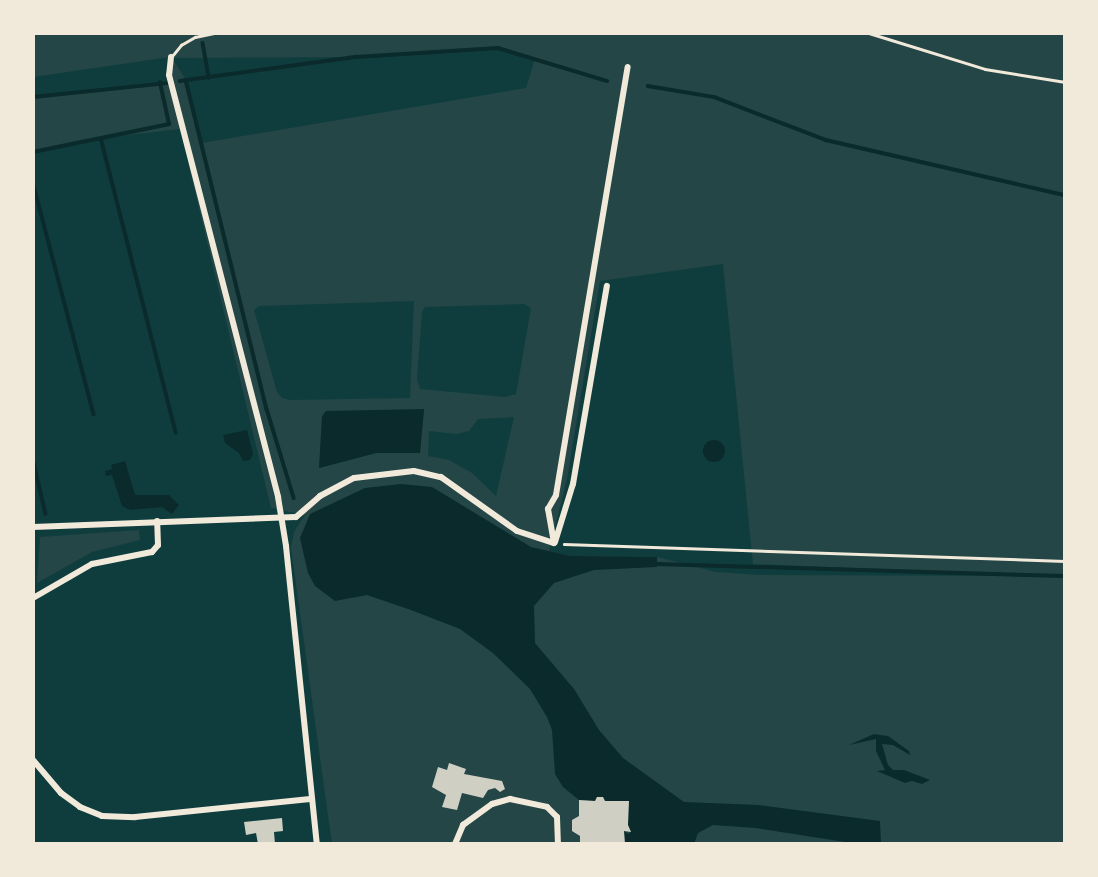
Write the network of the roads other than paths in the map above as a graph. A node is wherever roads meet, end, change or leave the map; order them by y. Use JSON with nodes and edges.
{"nodes":[{"id":1,"x":214,"y":33,"type":"edge"},
{"id":2,"x":869,"y":33,"type":"edge"},
{"id":3,"x":171,"y":57,"type":"joint"},
{"id":4,"x":628,"y":67,"type":"dead end"},
{"id":5,"x":1065,"y":82,"type":"edge"},
{"id":6,"x":607,"y":286,"type":"dead end"},
{"id":7,"x":281,"y":518,"type":"junction"},
{"id":8,"x":157,"y":521,"type":"junction"},
{"id":9,"x":33,"y":527,"type":"edge"},
{"id":10,"x":554,"y":543,"type":"junction"},
{"id":11,"x":33,"y":598,"type":"edge"},
{"id":12,"x":33,"y":760,"type":"edge"},
{"id":13,"x":41,"y":773,"type":"junction"},
{"id":14,"x":33,"y":779,"type":"edge"},
{"id":15,"x":310,"y":799,"type":"junction"},
{"id":16,"x":317,"y":844,"type":"edge"},
{"id":17,"x":455,"y":844,"type":"edge"},
{"id":18,"x":558,"y":844,"type":"edge"}],
"edges":[{"from":1,"to":3,"type":"lane"},
{"from":2,"to":5,"type":"lane"},
{"from":3,"to":7,"type":"street"},
{"from":4,"to":10,"type":"street"},
{"from":6,"to":10,"type":"street"},
{"from":7,"to":8,"type":"street"},
{"from":7,"to":10,"type":"street"},
{"from":7,"to":15,"type":"street"},
{"from":8,"to":9,"type":"street"},
{"from":8,"to":11,"type":"street"},
{"from":12,"to":13,"type":"street"},
{"from":13,"to":14,"type":"street"},
{"from":13,"to":15,"type":"street"},
{"from":15,"to":16,"type":"street"},
{"from":17,"to":18,"type":"street"}]}
